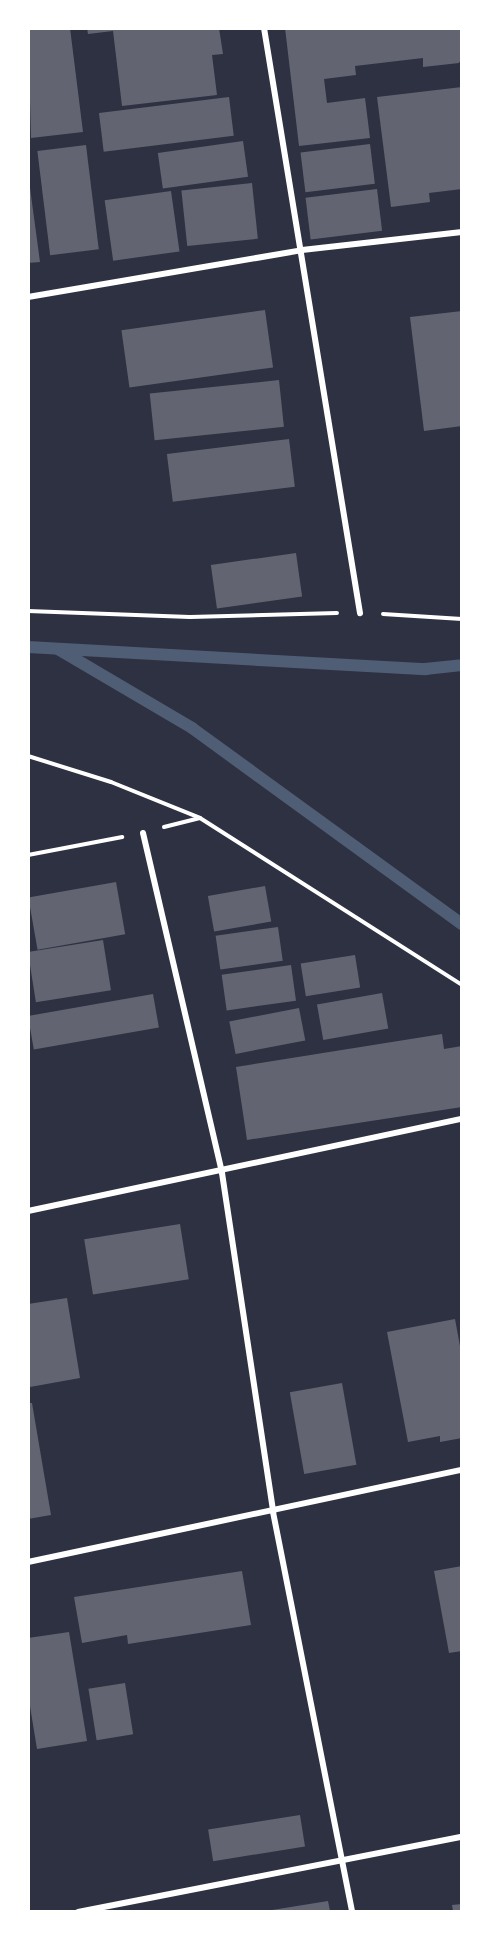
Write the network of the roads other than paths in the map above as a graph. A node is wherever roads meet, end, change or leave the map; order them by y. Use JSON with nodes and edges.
{"nodes":[{"id":1,"x":264,"y":28,"type":"edge"},
{"id":2,"x":462,"y":232,"type":"edge"},
{"id":3,"x":302,"y":250,"type":"junction"},
{"id":4,"x":28,"y":297,"type":"edge"},
{"id":5,"x":360,"y":613,"type":"road end"},
{"id":6,"x":143,"y":832,"type":"road end"},
{"id":7,"x":462,"y":1119,"type":"edge"},
{"id":8,"x":222,"y":1173,"type":"junction"},
{"id":9,"x":28,"y":1211,"type":"edge"},
{"id":10,"x":462,"y":1470,"type":"edge"},
{"id":11,"x":273,"y":1512,"type":"junction"},
{"id":12,"x":28,"y":1562,"type":"edge"},
{"id":13,"x":462,"y":1837,"type":"edge"},
{"id":14,"x":340,"y":1861,"type":"junction"},
{"id":15,"x":78,"y":1911,"type":"edge"},
{"id":16,"x":352,"y":1911,"type":"edge"}],
"edges":[{"from":1,"to":3,"type":"street"},
{"from":2,"to":3,"type":"street"},
{"from":3,"to":4,"type":"street"},
{"from":3,"to":5,"type":"street"},
{"from":6,"to":8,"type":"street"},
{"from":7,"to":8,"type":"street"},
{"from":8,"to":9,"type":"street"},
{"from":8,"to":11,"type":"street"},
{"from":10,"to":11,"type":"street"},
{"from":11,"to":12,"type":"street"},
{"from":11,"to":14,"type":"street"},
{"from":13,"to":14,"type":"street"},
{"from":14,"to":15,"type":"street"},
{"from":14,"to":16,"type":"street"}]}
